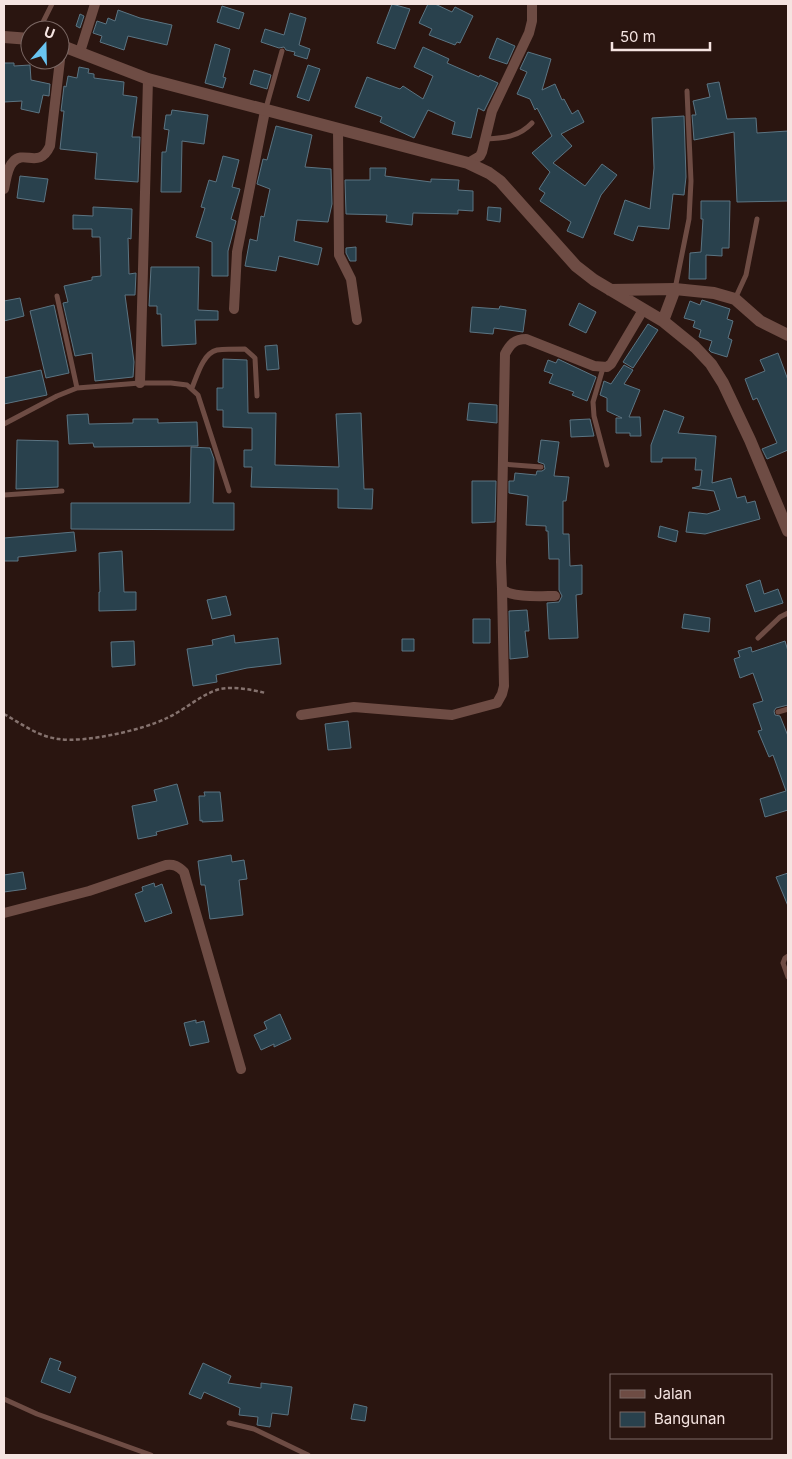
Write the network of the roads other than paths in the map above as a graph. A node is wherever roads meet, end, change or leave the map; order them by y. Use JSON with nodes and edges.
{"nodes":[{"id":1,"x":52,"y":4,"type":"edge"},
{"id":2,"x":95,"y":4,"type":"edge"},
{"id":3,"x":532,"y":4,"type":"edge"},
{"id":4,"x":44,"y":20,"type":"edge"},
{"id":5,"x":4,"y":37,"type":"edge"},
{"id":6,"x":20,"y":38,"type":"edge"},
{"id":7,"x":70,"y":48,"type":"edge"},
{"id":8,"x":282,"y":51,"type":"dead end"},
{"id":9,"x":80,"y":52,"type":"junction"},
{"id":10,"x":59,"y":70,"type":"edge"},
{"id":11,"x":148,"y":79,"type":"junction"},
{"id":12,"x":687,"y":91,"type":"dead end"},
{"id":13,"x":265,"y":111,"type":"junction"},
{"id":14,"x":532,"y":123,"type":"dead end"},
{"id":15,"x":338,"y":129,"type":"junction"},
{"id":16,"x":486,"y":139,"type":"junction"},
{"id":17,"x":468,"y":163,"type":"junction"},
{"id":18,"x":4,"y":189,"type":"edge"},
{"id":19,"x":757,"y":220,"type":"dead end"},
{"id":20,"x":675,"y":289,"type":"junction"},
{"id":21,"x":610,"y":290,"type":"junction"},
{"id":22,"x":57,"y":296,"type":"dead end"},
{"id":23,"x":735,"y":299,"type":"junction"},
{"id":24,"x":234,"y":308,"type":"dead end"},
{"id":25,"x":643,"y":310,"type":"junction"},
{"id":26,"x":357,"y":320,"type":"dead end"},
{"id":27,"x":663,"y":322,"type":"junction"},
{"id":28,"x":788,"y":335,"type":"edge"},
{"id":29,"x":603,"y":368,"type":"junction"},
{"id":30,"x":140,"y":383,"type":"junction"},
{"id":31,"x":76,"y":388,"type":"junction"},
{"id":32,"x":192,"y":388,"type":"junction"},
{"id":33,"x":257,"y":396,"type":"dead end"},
{"id":34,"x":4,"y":424,"type":"edge"},
{"id":35,"x":503,"y":464,"type":"junction"},
{"id":36,"x":607,"y":465,"type":"dead end"},
{"id":37,"x":541,"y":467,"type":"dead end"},
{"id":38,"x":62,"y":491,"type":"dead end"},
{"id":39,"x":229,"y":491,"type":"dead end"},
{"id":40,"x":4,"y":495,"type":"edge"},
{"id":41,"x":788,"y":531,"type":"edge"},
{"id":42,"x":502,"y":589,"type":"junction"},
{"id":43,"x":555,"y":596,"type":"dead end"},
{"id":44,"x":788,"y":613,"type":"edge"},
{"id":45,"x":758,"y":638,"type":"dead end"},
{"id":46,"x":788,"y":709,"type":"edge"},
{"id":47,"x":778,"y":712,"type":"dead end"},
{"id":48,"x":301,"y":715,"type":"dead end"},
{"id":49,"x":4,"y":913,"type":"edge"},
{"id":50,"x":788,"y":956,"type":"edge"},
{"id":51,"x":788,"y":978,"type":"edge"},
{"id":52,"x":241,"y":1069,"type":"dead end"},
{"id":53,"x":4,"y":1399,"type":"edge"},
{"id":54,"x":229,"y":1423,"type":"dead end"},
{"id":55,"x":151,"y":1455,"type":"edge"},
{"id":56,"x":308,"y":1455,"type":"edge"}],
"edges":[{"from":1,"to":4,"type":"lane"},
{"from":2,"to":9,"type":"street"},
{"from":3,"to":16,"type":"street"},
{"from":5,"to":6,"type":"street"},
{"from":7,"to":9,"type":"street"},
{"from":8,"to":13,"type":"lane"},
{"from":9,"to":11,"type":"street"},
{"from":10,"to":18,"type":"street"},
{"from":11,"to":13,"type":"street"},
{"from":11,"to":30,"type":"street"},
{"from":12,"to":20,"type":"lane"},
{"from":13,"to":15,"type":"street"},
{"from":13,"to":24,"type":"street"},
{"from":14,"to":16,"type":"lane"},
{"from":15,"to":17,"type":"street"},
{"from":15,"to":26,"type":"street"},
{"from":16,"to":17,"type":"street"},
{"from":17,"to":21,"type":"street"},
{"from":19,"to":23,"type":"lane"},
{"from":20,"to":21,"type":"street"},
{"from":20,"to":23,"type":"street"},
{"from":20,"to":27,"type":"street"},
{"from":21,"to":25,"type":"street"},
{"from":22,"to":31,"type":"lane"},
{"from":23,"to":28,"type":"street"},
{"from":25,"to":27,"type":"street"},
{"from":25,"to":29,"type":"street"},
{"from":27,"to":41,"type":"street"},
{"from":29,"to":35,"type":"street"},
{"from":29,"to":36,"type":"lane"},
{"from":30,"to":31,"type":"lane"},
{"from":30,"to":32,"type":"lane"},
{"from":31,"to":34,"type":"lane"},
{"from":32,"to":33,"type":"lane"},
{"from":32,"to":39,"type":"lane"},
{"from":35,"to":37,"type":"lane"},
{"from":35,"to":42,"type":"street"},
{"from":38,"to":40,"type":"lane"},
{"from":42,"to":43,"type":"street"},
{"from":42,"to":48,"type":"street"},
{"from":44,"to":45,"type":"lane"},
{"from":46,"to":47,"type":"lane"},
{"from":49,"to":52,"type":"street"},
{"from":50,"to":51,"type":"lane"},
{"from":53,"to":55,"type":"lane"},
{"from":54,"to":56,"type":"lane"}]}
